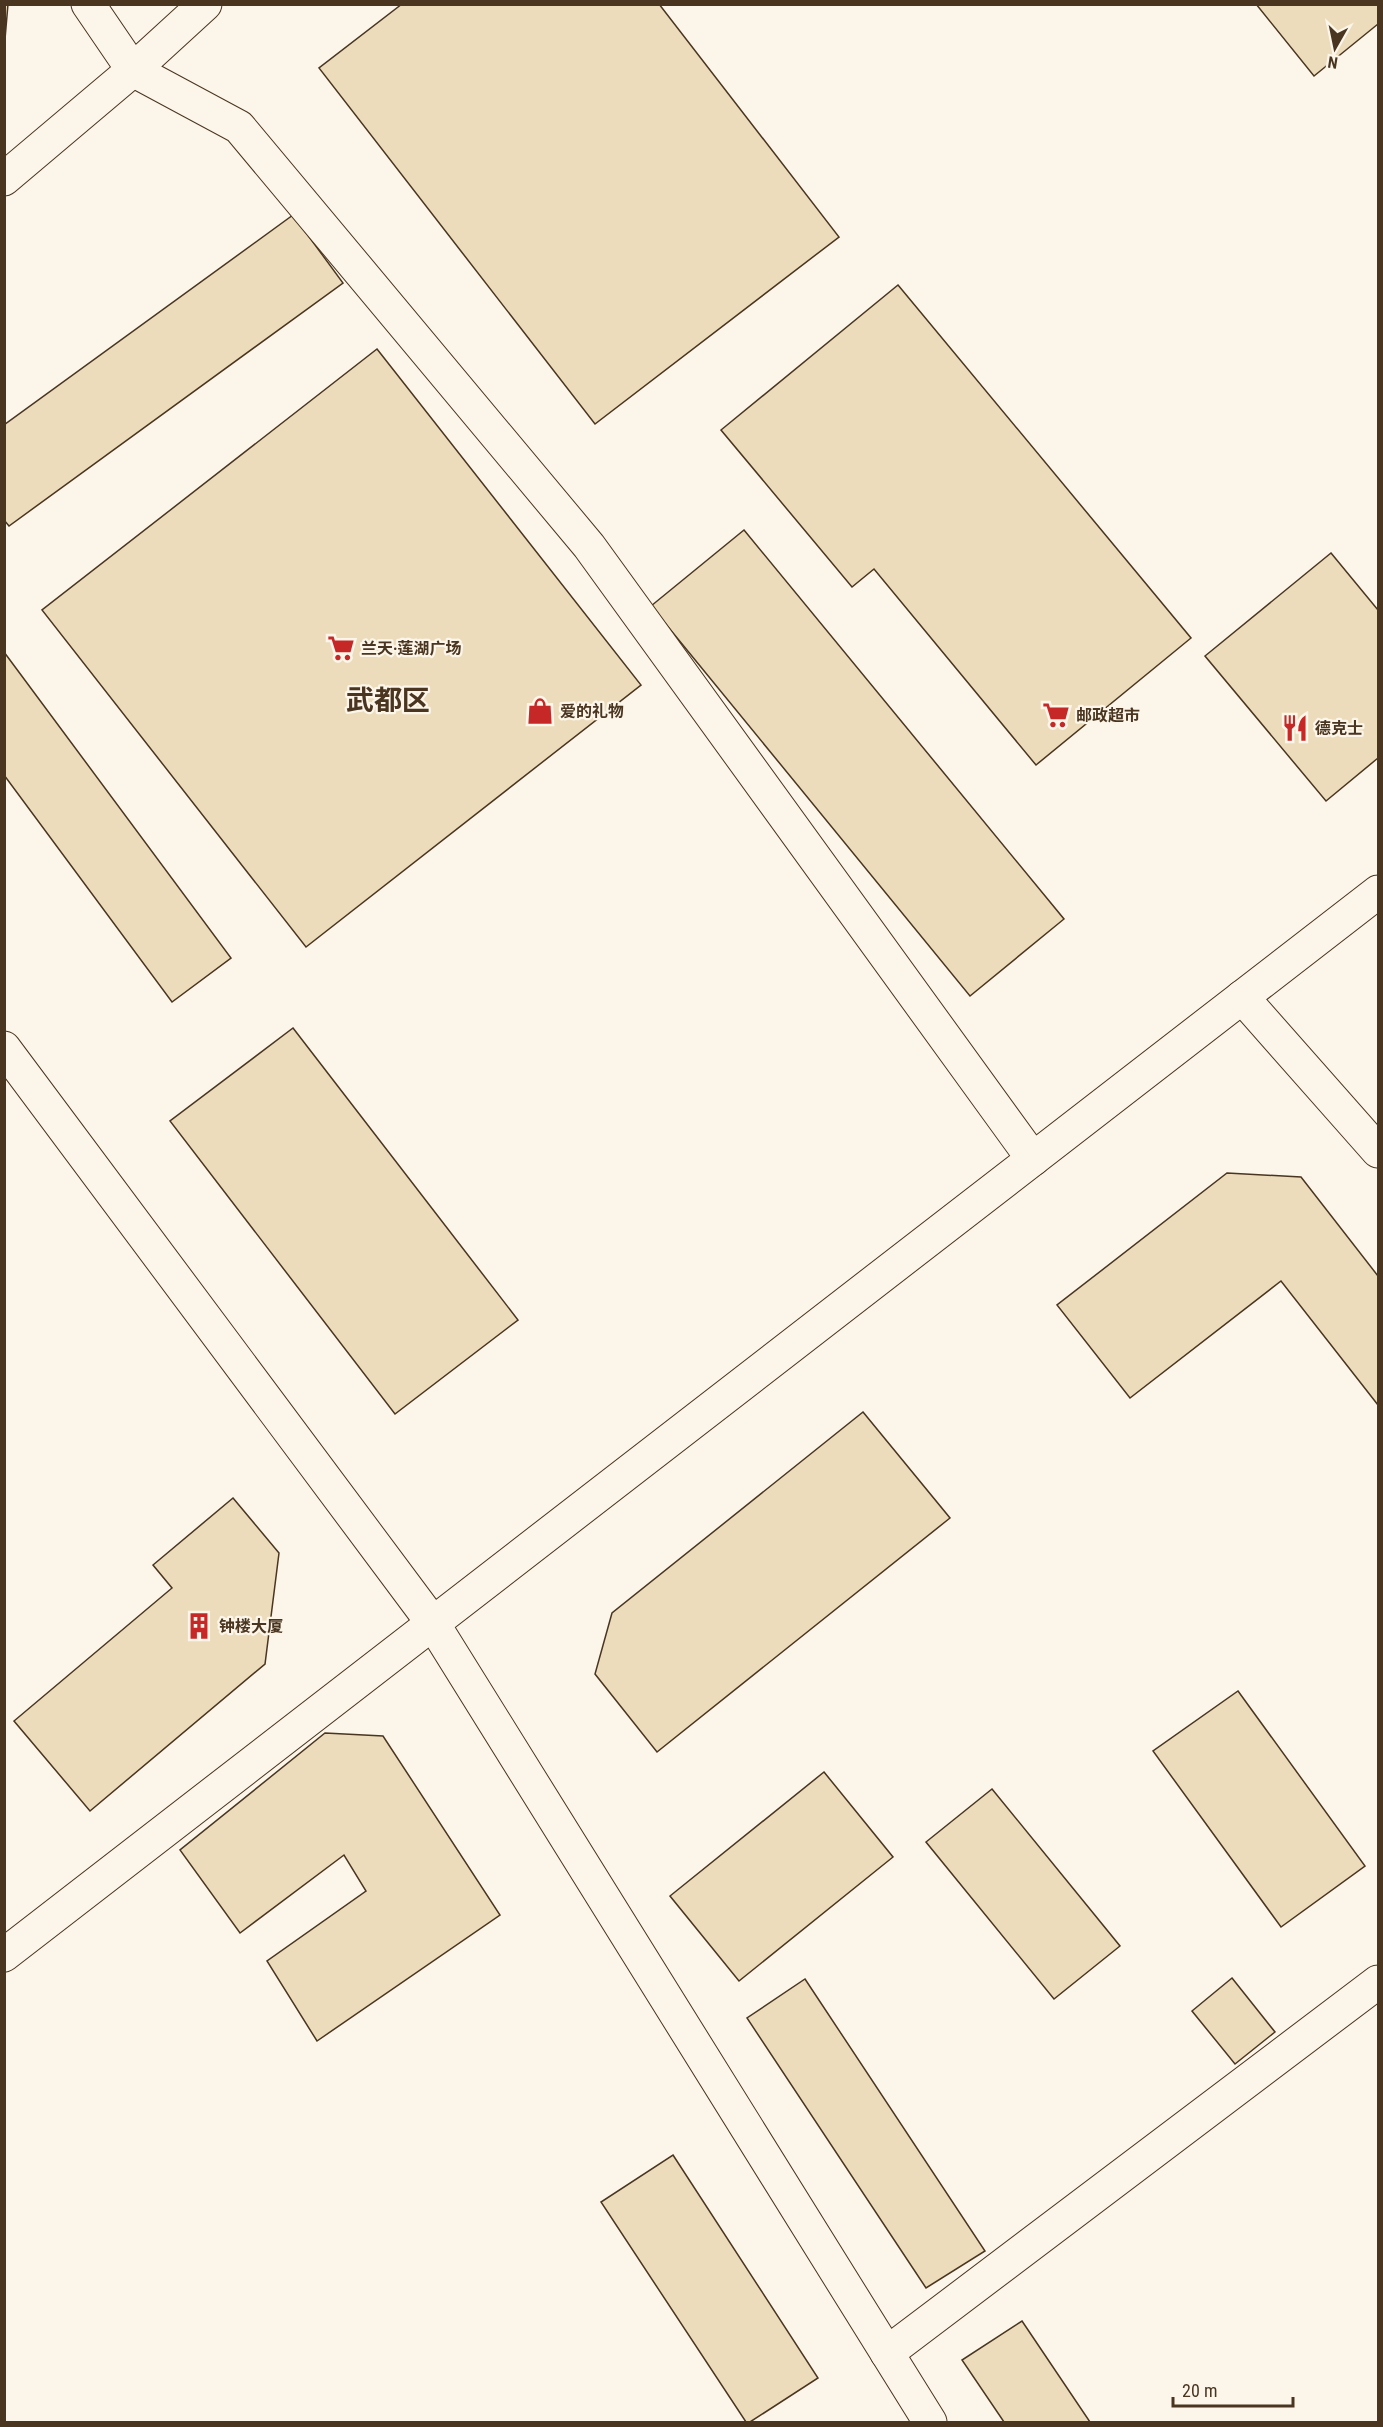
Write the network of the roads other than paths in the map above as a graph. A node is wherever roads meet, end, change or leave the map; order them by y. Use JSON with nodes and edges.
{"nodes":[{"id":1,"x":88,"y":4,"type":"edge"},
{"id":2,"x":205,"y":4,"type":"edge"},
{"id":3,"x":133,"y":70,"type":"junction"},
{"id":4,"x":4,"y":179,"type":"edge"},
{"id":5,"x":1378,"y":892,"type":"edge"},
{"id":6,"x":1242,"y":997,"type":"junction"},
{"id":7,"x":4,"y":1048,"type":"edge"},
{"id":8,"x":1378,"y":1151,"type":"edge"},
{"id":9,"x":1033,"y":1159,"type":"junction"},
{"id":10,"x":432,"y":1622,"type":"junction"},
{"id":11,"x":4,"y":1955,"type":"edge"},
{"id":12,"x":1378,"y":1982,"type":"edge"},
{"id":13,"x":887,"y":2353,"type":"junction"},
{"id":14,"x":930,"y":2422,"type":"edge"}],
"edges":[{"from":1,"to":3,"type":"street"},
{"from":2,"to":3,"type":"street"},
{"from":3,"to":4,"type":"street"},
{"from":3,"to":9,"type":"street"},
{"from":5,"to":6,"type":"street"},
{"from":6,"to":8,"type":"street"},
{"from":6,"to":9,"type":"street"},
{"from":7,"to":10,"type":"street"},
{"from":9,"to":10,"type":"street"},
{"from":10,"to":11,"type":"street"},
{"from":10,"to":13,"type":"street"},
{"from":12,"to":13,"type":"street"},
{"from":13,"to":14,"type":"street"}]}
